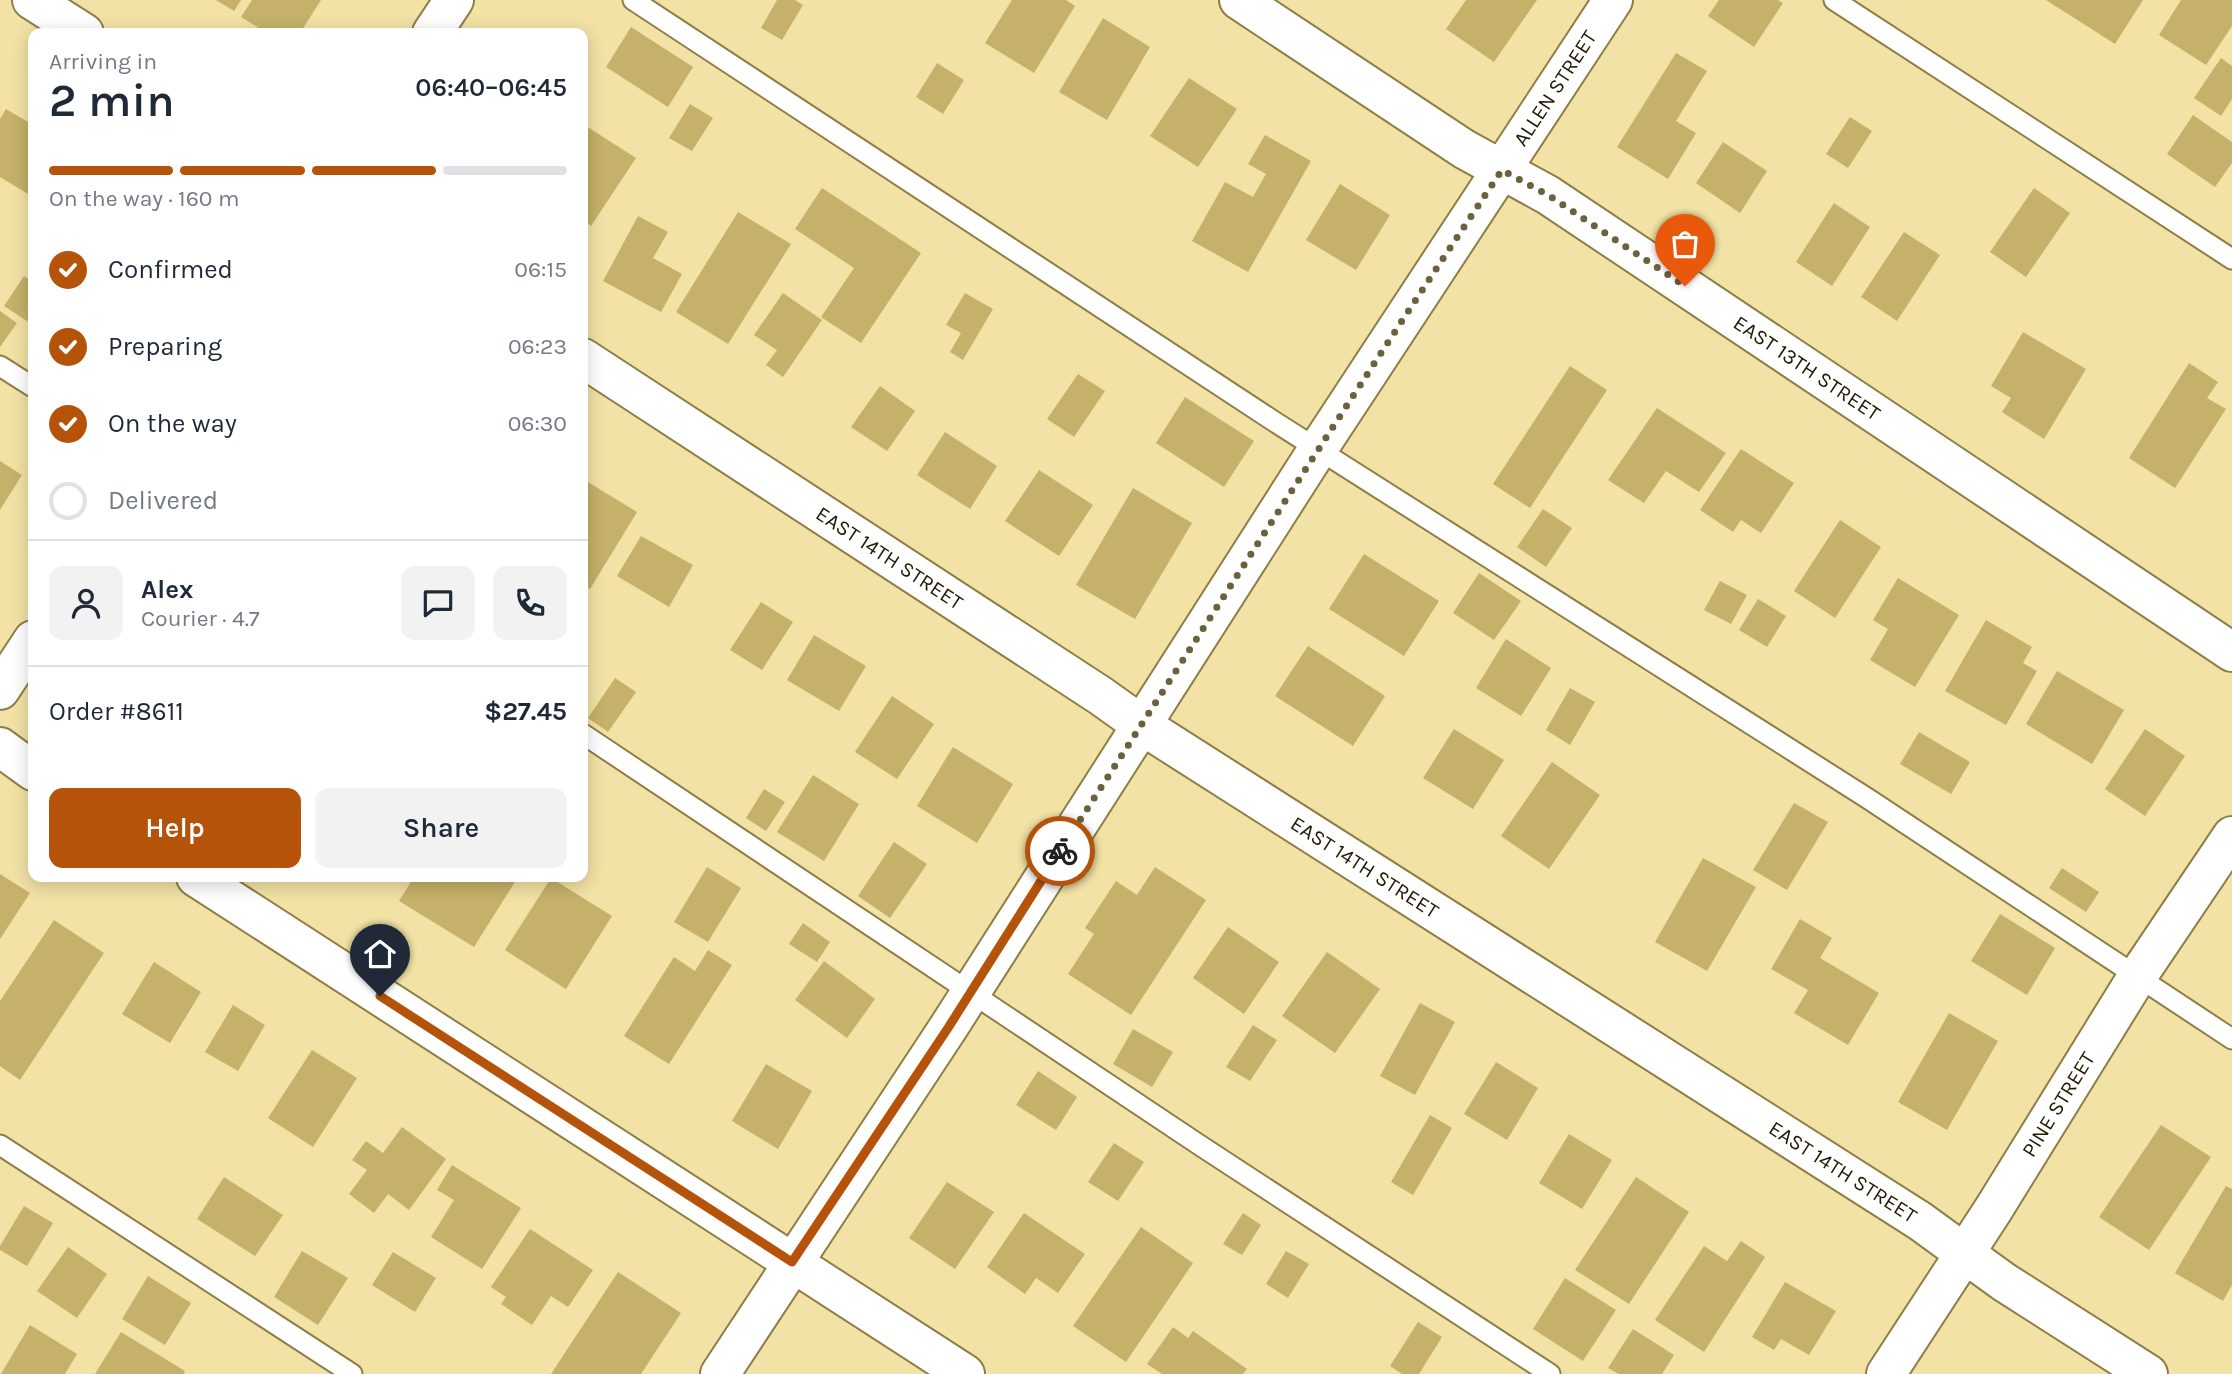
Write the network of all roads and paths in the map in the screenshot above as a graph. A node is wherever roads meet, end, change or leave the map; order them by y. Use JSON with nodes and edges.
{"nodes":[{"id":1,"x":32,"y":0,"type":"edge"},
{"id":2,"x":454,"y":0,"type":"edge"},
{"id":3,"x":633,"y":0,"type":"edge"},
{"id":4,"x":1239,"y":0,"type":"edge"},
{"id":5,"x":1613,"y":0,"type":"edge"},
{"id":6,"x":1834,"y":0,"type":"edge"},
{"id":7,"x":76,"y":28,"type":"edge"},
{"id":8,"x":435,"y":28,"type":"edge"},
{"id":9,"x":1502,"y":170,"type":"junction"},
{"id":10,"x":2232,"y":259,"type":"edge"},
{"id":11,"x":588,"y":361,"type":"edge"},
{"id":12,"x":0,"y":366,"type":"edge"},
{"id":13,"x":28,"y":384,"type":"edge"},
{"id":14,"x":1318,"y":449,"type":"junction"},
{"id":15,"x":28,"y":648,"type":"edge"},
{"id":16,"x":2232,"y":652,"type":"edge"},
{"id":17,"x":0,"y":691,"type":"edge"},
{"id":18,"x":1143,"y":726,"type":"junction"},
{"id":19,"x":588,"y":737,"type":"edge"},
{"id":20,"x":0,"y":747,"type":"edge"},
{"id":21,"x":28,"y":767,"type":"edge"},
{"id":22,"x":2232,"y":836,"type":"edge"},
{"id":23,"x":205,"y":882,"type":"edge"},
{"id":24,"x":2137,"y":977,"type":"junction"},
{"id":25,"x":970,"y":991,"type":"junction"},
{"id":26,"x":2232,"y":1039,"type":"edge"},
{"id":27,"x":0,"y":1145,"type":"edge"},
{"id":28,"x":1964,"y":1255,"type":"junction"},
{"id":29,"x":792,"y":1262,"type":"junction"},
{"id":30,"x":352,"y":1374,"type":"edge"},
{"id":31,"x":720,"y":1374,"type":"edge"},
{"id":32,"x":965,"y":1374,"type":"edge"},
{"id":33,"x":1550,"y":1374,"type":"edge"},
{"id":34,"x":1886,"y":1374,"type":"edge"},
{"id":35,"x":2148,"y":1374,"type":"edge"}],
"edges":[{"from":1,"to":7,"type":"street"},
{"from":2,"to":8,"type":"street"},
{"from":3,"to":14,"type":"lane"},
{"from":4,"to":9,"type":"street","name":"EAST 13TH STREET"},
{"from":5,"to":9,"type":"street","name":"ALLEN STREET"},
{"from":6,"to":10,"type":"lane"},
{"from":9,"to":14,"type":"street","name":"ALLEN STREET"},
{"from":9,"to":16,"type":"street","name":"EAST 13TH STREET"},
{"from":11,"to":18,"type":"street","name":"EAST 14TH STREET"},
{"from":12,"to":13,"type":"lane"},
{"from":14,"to":18,"type":"street","name":"ALLEN STREET"},
{"from":14,"to":24,"type":"lane"},
{"from":15,"to":17,"type":"street"},
{"from":18,"to":25,"type":"street","name":"ALLEN STREET"},
{"from":18,"to":28,"type":"street","name":"EAST 14TH STREET"},
{"from":19,"to":25,"type":"lane"},
{"from":20,"to":21,"type":"street"},
{"from":22,"to":24,"type":"street","name":"PINE STREET"},
{"from":23,"to":29,"type":"street"},
{"from":24,"to":26,"type":"lane"},
{"from":24,"to":28,"type":"street","name":"PINE STREET"},
{"from":25,"to":29,"type":"street","name":"ALLEN STREET"},
{"from":25,"to":33,"type":"lane"},
{"from":27,"to":30,"type":"lane"},
{"from":28,"to":34,"type":"street","name":"PINE STREET"},
{"from":28,"to":35,"type":"street","name":"EAST 14TH STREET"},
{"from":29,"to":31,"type":"street","name":"ALLEN STREET"},
{"from":29,"to":32,"type":"street"}]}
